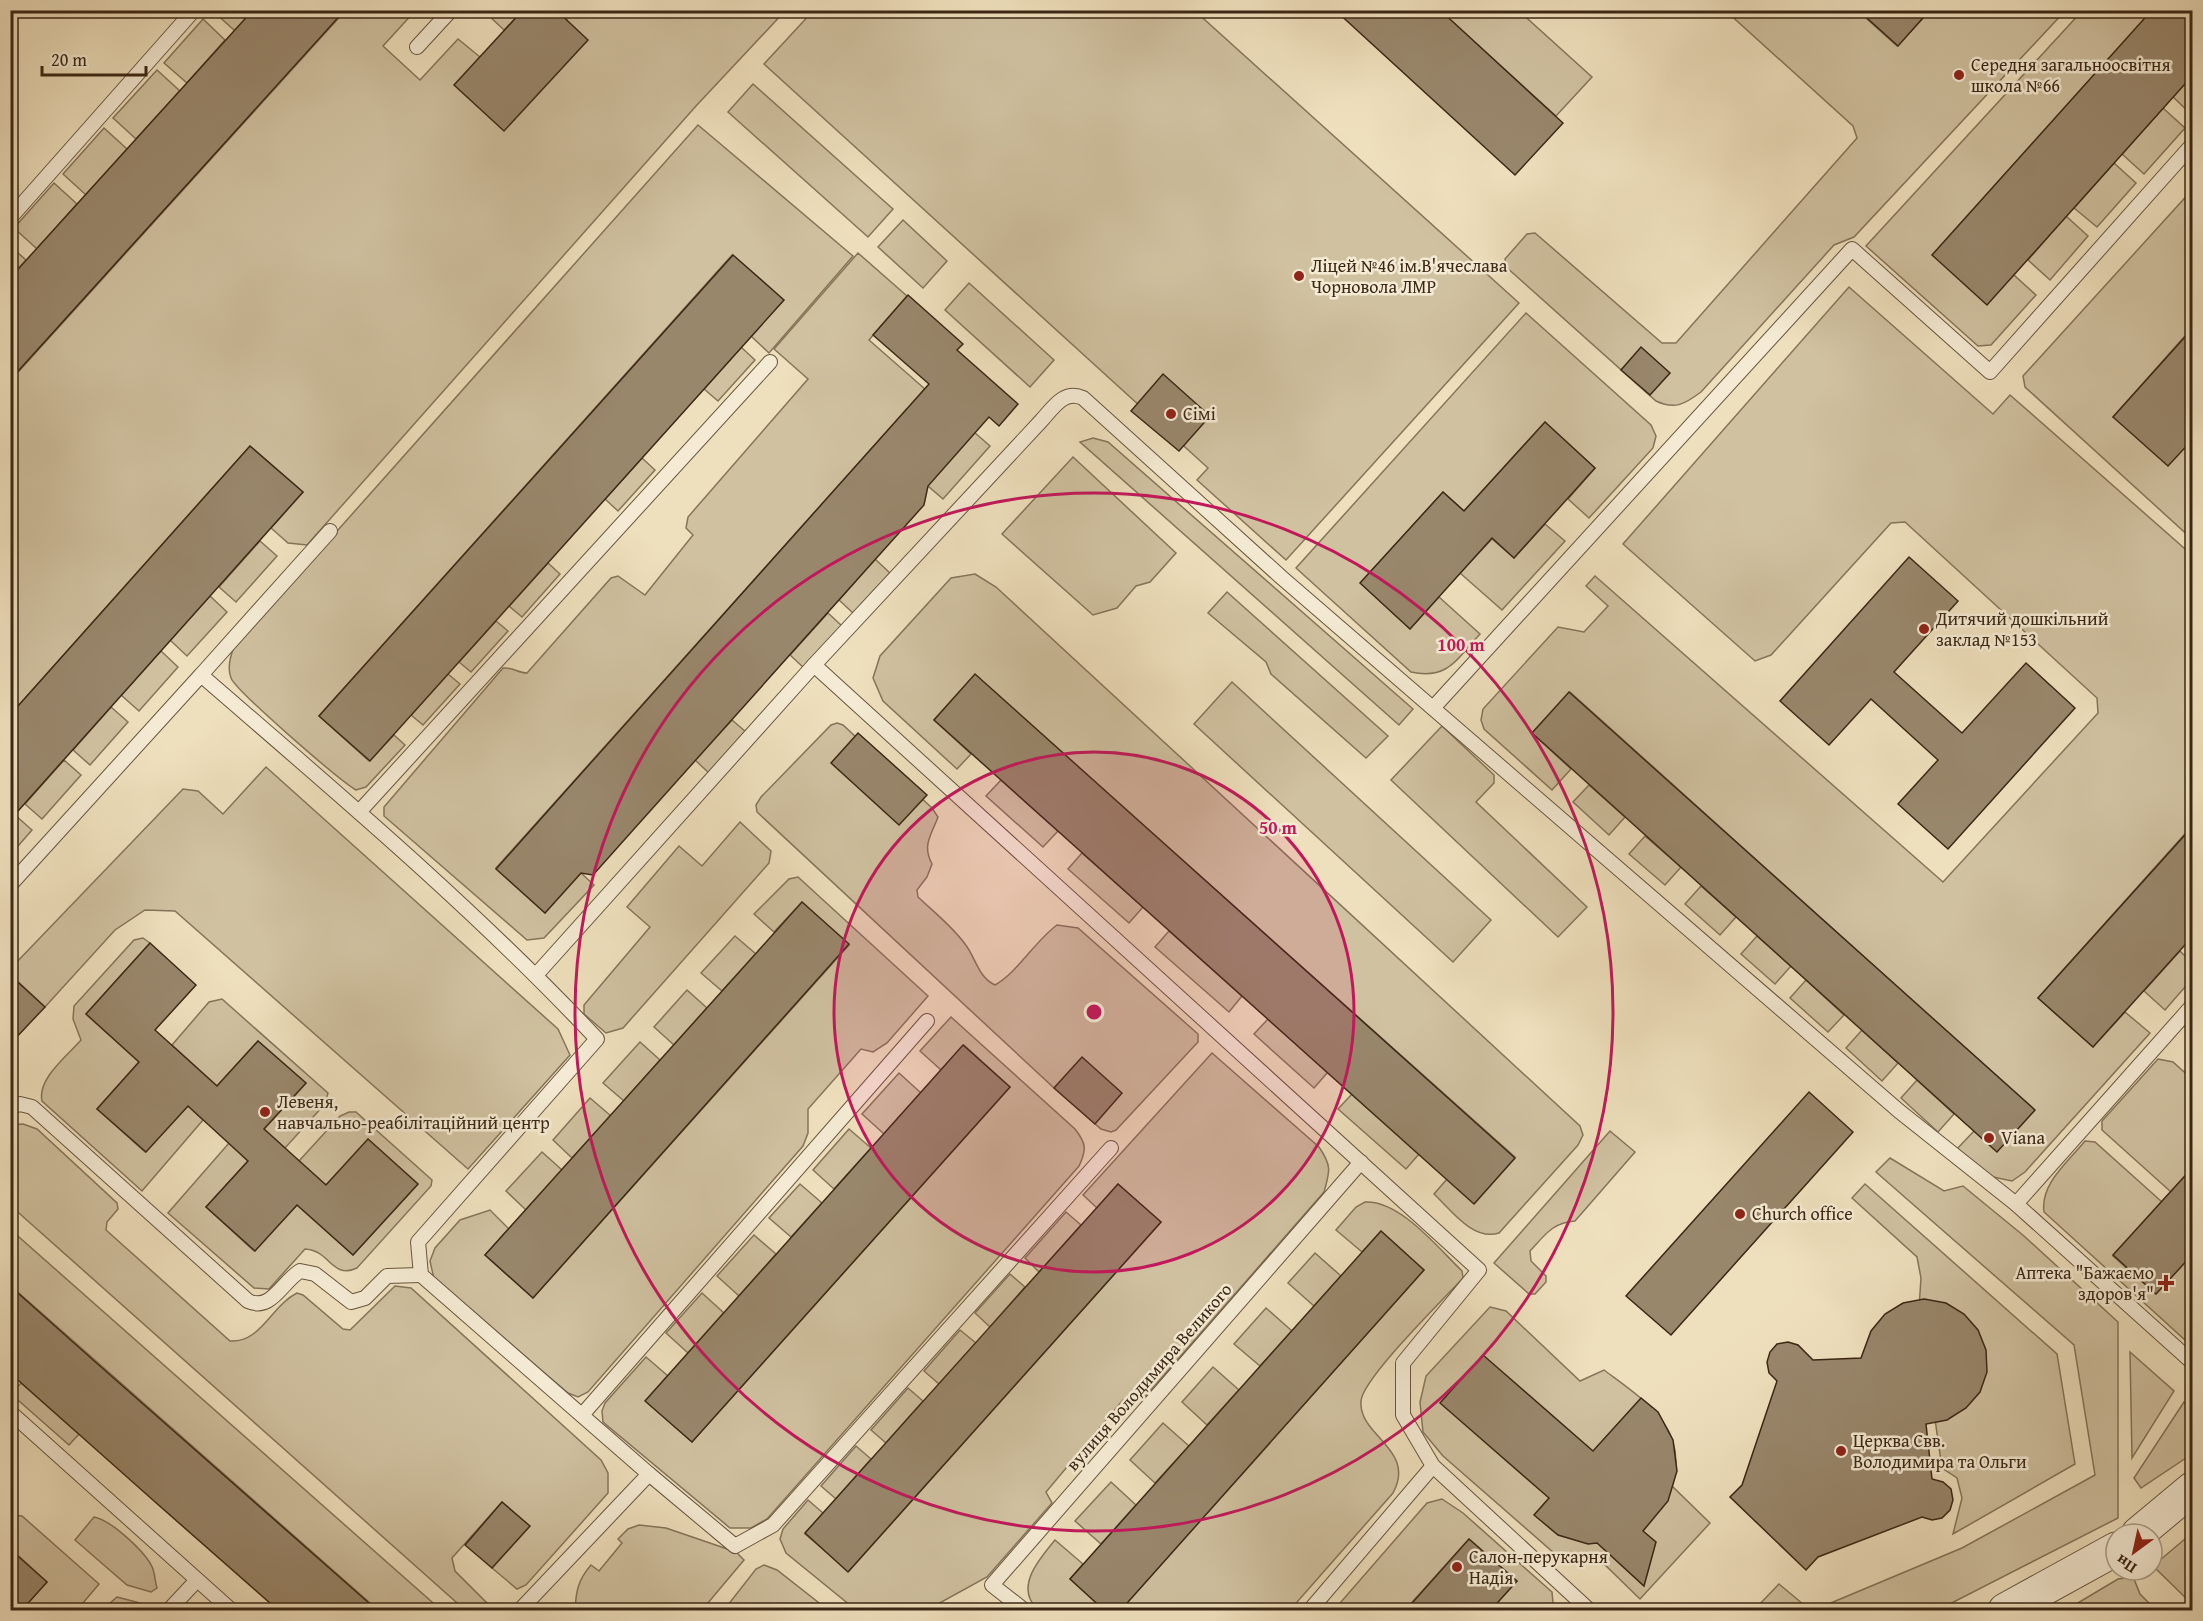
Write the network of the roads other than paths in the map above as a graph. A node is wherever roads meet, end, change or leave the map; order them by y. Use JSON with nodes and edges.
{"nodes":[{"id":1,"x":194,"y":10,"type":"edge"},
{"id":2,"x":451,"y":10,"type":"edge"},
{"id":3,"x":417,"y":47,"type":"dead end"},
{"id":4,"x":2193,"y":145,"type":"edge"},
{"id":5,"x":10,"y":218,"type":"edge"},
{"id":6,"x":770,"y":362,"type":"dead end"},
{"id":7,"x":330,"y":531,"type":"dead end"},
{"id":8,"x":814,"y":665,"type":"junction"},
{"id":9,"x":201,"y":675,"type":"junction"},
{"id":10,"x":1433,"y":708,"type":"junction"},
{"id":11,"x":359,"y":812,"type":"junction"},
{"id":12,"x":10,"y":885,"type":"edge"},
{"id":13,"x":536,"y":975,"type":"junction"},
{"id":14,"x":2193,"y":1006,"type":"edge"},
{"id":15,"x":927,"y":1021,"type":"dead end"},
{"id":16,"x":10,"y":1107,"type":"edge"},
{"id":17,"x":1111,"y":1148,"type":"dead end"},
{"id":18,"x":1361,"y":1162,"type":"junction"},
{"id":19,"x":2016,"y":1204,"type":"junction"},
{"id":20,"x":422,"y":1275,"type":"junction"},
{"id":21,"x":2193,"y":1362,"type":"edge"},
{"id":22,"x":10,"y":1412,"type":"edge"},
{"id":23,"x":582,"y":1415,"type":"junction"},
{"id":24,"x":1433,"y":1466,"type":"junction"},
{"id":25,"x":649,"y":1474,"type":"junction"},
{"id":26,"x":2193,"y":1489,"type":"edge"},
{"id":27,"x":2153,"y":1522,"type":"edge"},
{"id":28,"x":2104,"y":1556,"type":"edge"},
{"id":29,"x":197,"y":1580,"type":"junction"},
{"id":30,"x":169,"y":1611,"type":"edge"},
{"id":31,"x":231,"y":1611,"type":"edge"},
{"id":32,"x":520,"y":1611,"type":"edge"},
{"id":33,"x":1024,"y":1611,"type":"edge"},
{"id":34,"x":1310,"y":1611,"type":"edge"},
{"id":35,"x":1589,"y":1611,"type":"edge"},
{"id":36,"x":2005,"y":1611,"type":"edge"}],
"edges":[{"from":1,"to":5,"type":"lane"},
{"from":2,"to":3,"type":"lane"},
{"from":4,"to":10,"type":"lane"},
{"from":6,"to":11,"type":"lane"},
{"from":7,"to":9,"type":"lane"},
{"from":8,"to":10,"type":"lane"},
{"from":8,"to":13,"type":"lane"},
{"from":8,"to":18,"type":"lane"},
{"from":9,"to":11,"type":"lane"},
{"from":9,"to":12,"type":"lane"},
{"from":10,"to":19,"type":"lane"},
{"from":11,"to":13,"type":"lane"},
{"from":13,"to":20,"type":"lane"},
{"from":14,"to":19,"type":"lane"},
{"from":15,"to":23,"type":"lane"},
{"from":16,"to":20,"type":"lane"},
{"from":17,"to":25,"type":"lane"},
{"from":18,"to":24,"type":"lane"},
{"from":18,"to":33,"type":"lane","name":"вулиця Володимира Великого"},
{"from":19,"to":21,"type":"lane"},
{"from":20,"to":23,"type":"lane"},
{"from":22,"to":29,"type":"lane"},
{"from":23,"to":25,"type":"lane"},
{"from":24,"to":34,"type":"lane"},
{"from":24,"to":35,"type":"lane"},
{"from":25,"to":32,"type":"lane"},
{"from":26,"to":27,"type":"street"},
{"from":28,"to":36,"type":"street"},
{"from":29,"to":30,"type":"lane"},
{"from":29,"to":31,"type":"lane"}]}
